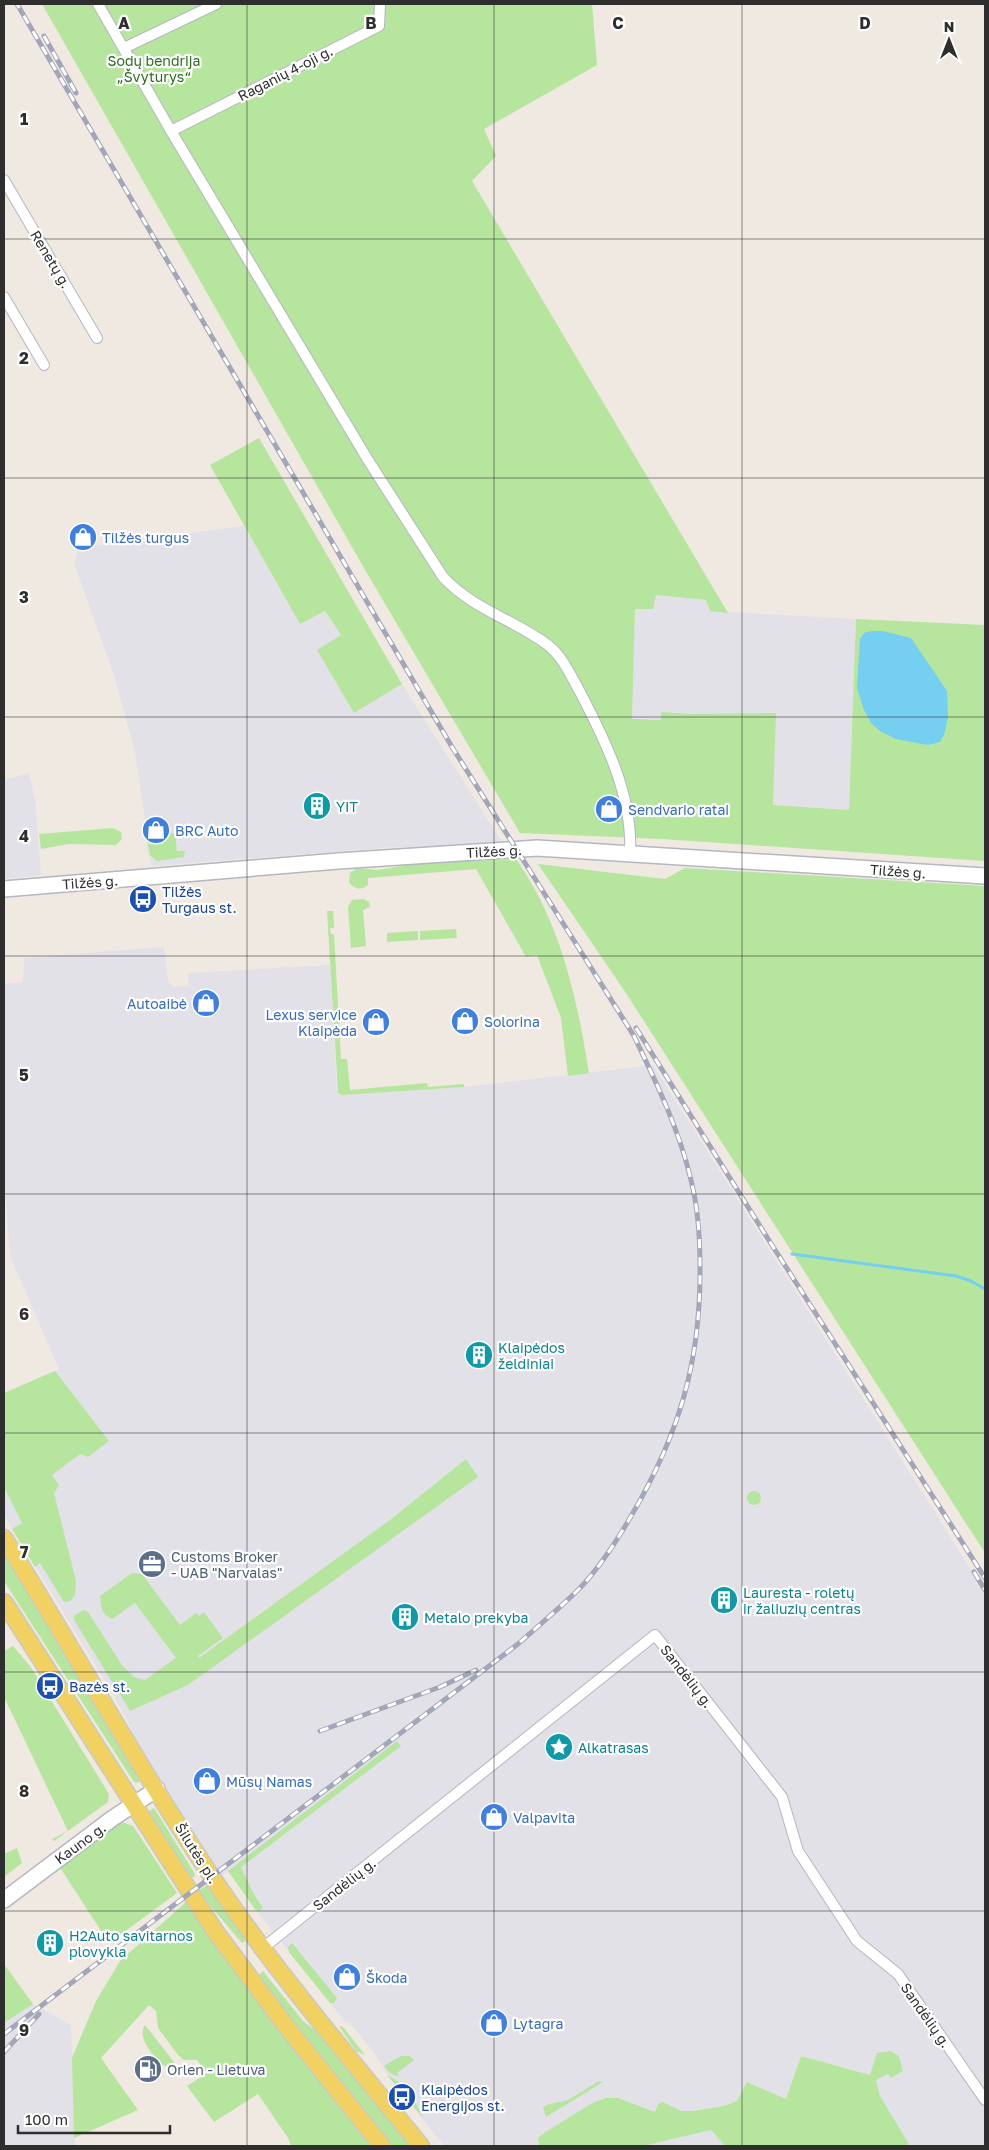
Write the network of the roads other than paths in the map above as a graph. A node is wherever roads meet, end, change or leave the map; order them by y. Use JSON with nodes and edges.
{"nodes":[{"id":1,"x":98,"y":4,"type":"edge"},
{"id":2,"x":216,"y":4,"type":"edge"},
{"id":3,"x":380,"y":4,"type":"edge"},
{"id":4,"x":124,"y":48,"type":"junction"},
{"id":5,"x":170,"y":131,"type":"junction"},
{"id":6,"x":4,"y":180,"type":"edge"},
{"id":7,"x":4,"y":297,"type":"edge"},
{"id":8,"x":97,"y":338,"type":"dead end"},
{"id":9,"x":44,"y":365,"type":"dead end"},
{"id":10,"x":630,"y":854,"type":"junction"},
{"id":11,"x":985,"y":876,"type":"edge"},
{"id":12,"x":4,"y":889,"type":"edge"},
{"id":13,"x":4,"y":1538,"type":"edge"},
{"id":14,"x":4,"y":1602,"type":"edge"},
{"id":15,"x":157,"y":1789,"type":"junction"},
{"id":16,"x":133,"y":1805,"type":"junction"},
{"id":17,"x":4,"y":1900,"type":"edge"},
{"id":18,"x":263,"y":1948,"type":"junction"},
{"id":19,"x":240,"y":1964,"type":"junction"},
{"id":20,"x":985,"y":2100,"type":"edge"},
{"id":21,"x":382,"y":2146,"type":"edge"},
{"id":22,"x":421,"y":2146,"type":"edge"}],
"edges":[{"from":1,"to":4,"type":"street"},
{"from":2,"to":4,"type":"street"},
{"from":3,"to":5,"type":"street","name":"Raganių 4-oji g."},
{"from":4,"to":5,"type":"street"},
{"from":5,"to":10,"type":"street"},
{"from":6,"to":8,"type":"street","name":"Renetų g."},
{"from":7,"to":9,"type":"street"},
{"from":10,"to":11,"type":"main road","name":"Tilžės g."},
{"from":10,"to":12,"type":"main road","name":"Tilžės g."},
{"from":13,"to":15,"type":"main road","name":"Šilutės pl."},
{"from":14,"to":16,"type":"main road","name":"Šilutės pl."},
{"from":15,"to":16,"type":"main road","name":"Kauno g."},
{"from":15,"to":18,"type":"main road","name":"Šilutės pl."},
{"from":16,"to":17,"type":"main road","name":"Kauno g."},
{"from":16,"to":19,"type":"main road","name":"Šilutės pl."},
{"from":18,"to":19,"type":"main road"},
{"from":18,"to":20,"type":"street","name":"Sandėlių g."},
{"from":18,"to":22,"type":"main road","name":"Šilutės pl."},
{"from":19,"to":21,"type":"main road","name":"Šilutės pl."}]}
